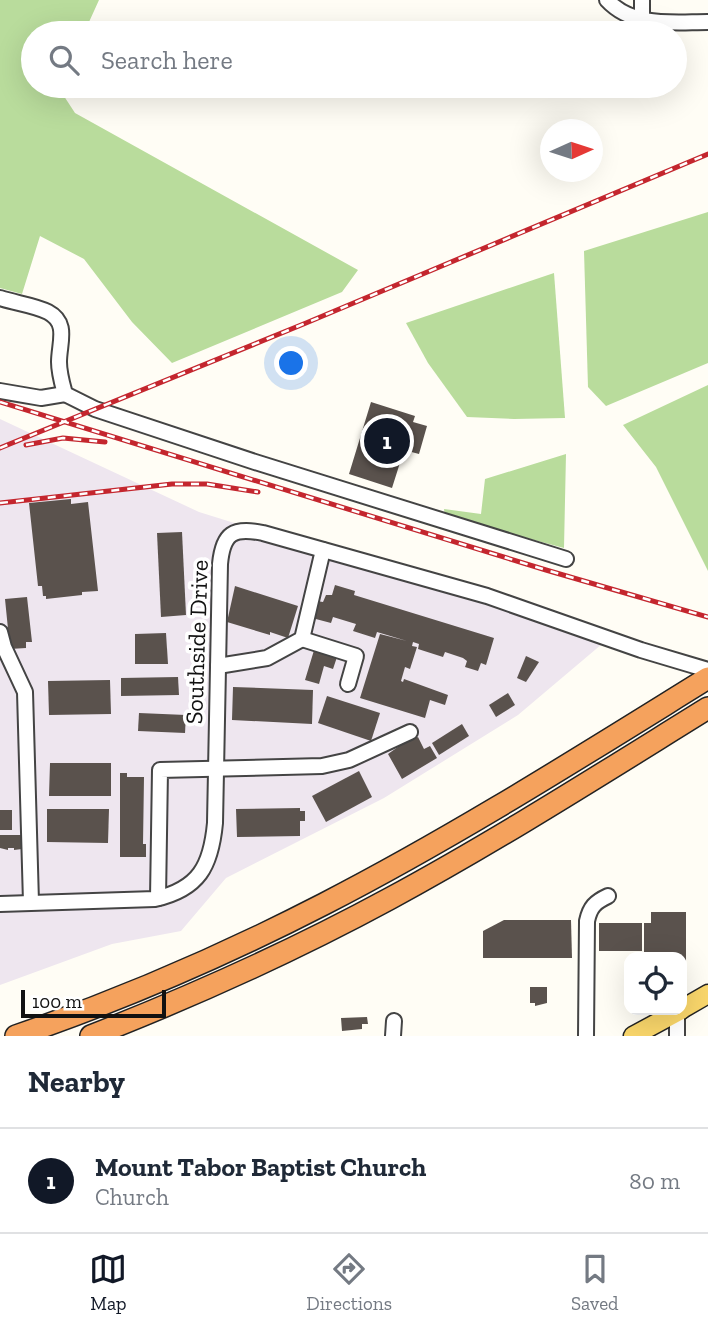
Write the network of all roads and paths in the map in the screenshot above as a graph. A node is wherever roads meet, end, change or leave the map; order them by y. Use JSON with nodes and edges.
{"nodes":[{"id":1,"x":607,"y":0,"type":"edge"},
{"id":2,"x":642,"y":0,"type":"edge"},
{"id":3,"x":642,"y":21,"type":"joint"},
{"id":4,"x":687,"y":22,"type":"edge"},
{"id":5,"x":708,"y":22,"type":"edge"},
{"id":6,"x":3,"y":303,"type":"edge"},
{"id":7,"x":0,"y":391,"type":"edge"},
{"id":8,"x":65,"y":394,"type":"junction"},
{"id":9,"x":133,"y":422,"type":"junction"},
{"id":10,"x":221,"y":458,"type":"dead end"},
{"id":11,"x":323,"y":550,"type":"junction"},
{"id":12,"x":566,"y":559,"type":"dead end"},
{"id":13,"x":0,"y":632,"type":"edge"},
{"id":14,"x":302,"y":639,"type":"junction"},
{"id":15,"x":218,"y":666,"type":"junction"},
{"id":16,"x":708,"y":670,"type":"edge"},
{"id":17,"x":708,"y":678,"type":"edge"},
{"id":18,"x":348,"y":684,"type":"dead end"},
{"id":19,"x":708,"y":708,"type":"edge"},
{"id":20,"x":410,"y":732,"type":"dead end"},
{"id":21,"x":216,"y":769,"type":"junction"},
{"id":22,"x":608,"y":896,"type":"dead end"},
{"id":23,"x":159,"y":898,"type":"junction"},
{"id":24,"x":31,"y":902,"type":"junction"},
{"id":25,"x":0,"y":904,"type":"edge"},
{"id":26,"x":708,"y":994,"type":"edge"},
{"id":27,"x":687,"y":1006,"type":"edge"},
{"id":28,"x":671,"y":1015,"type":"edge"},
{"id":29,"x":679,"y":1015,"type":"edge"},
{"id":30,"x":394,"y":1021,"type":"dead end"},
{"id":31,"x":16,"y":1036,"type":"edge"},
{"id":32,"x":90,"y":1036,"type":"edge"},
{"id":33,"x":393,"y":1036,"type":"edge"},
{"id":34,"x":586,"y":1036,"type":"edge"},
{"id":35,"x":634,"y":1036,"type":"edge"},
{"id":36,"x":677,"y":1036,"type":"edge"}],
"edges":[{"from":1,"to":3,"type":"street"},
{"from":2,"to":3,"type":"street"},
{"from":4,"to":5,"type":"street"},
{"from":6,"to":8,"type":"street"},
{"from":7,"to":8,"type":"street"},
{"from":8,"to":9,"type":"street"},
{"from":9,"to":10,"type":"street"},
{"from":9,"to":12,"type":"street"},
{"from":11,"to":14,"type":"street"},
{"from":11,"to":15,"type":"street","name":"Southside Drive"},
{"from":11,"to":16,"type":"street","name":"Southside Drive"},
{"from":13,"to":24,"type":"street"},
{"from":14,"to":15,"type":"street"},
{"from":14,"to":18,"type":"street"},
{"from":15,"to":21,"type":"street","name":"Southside Drive"},
{"from":17,"to":31,"type":"highway"},
{"from":19,"to":32,"type":"highway"},
{"from":20,"to":21,"type":"street"},
{"from":21,"to":23,"type":"street","name":"Southside Drive"},
{"from":21,"to":23,"type":"street"},
{"from":22,"to":34,"type":"street"},
{"from":23,"to":24,"type":"street","name":"Southside Drive"},
{"from":24,"to":25,"type":"street","name":"Southside Drive"},
{"from":26,"to":27,"type":"main road"},
{"from":28,"to":35,"type":"main road"},
{"from":29,"to":36,"type":"street"},
{"from":30,"to":33,"type":"street"}]}
